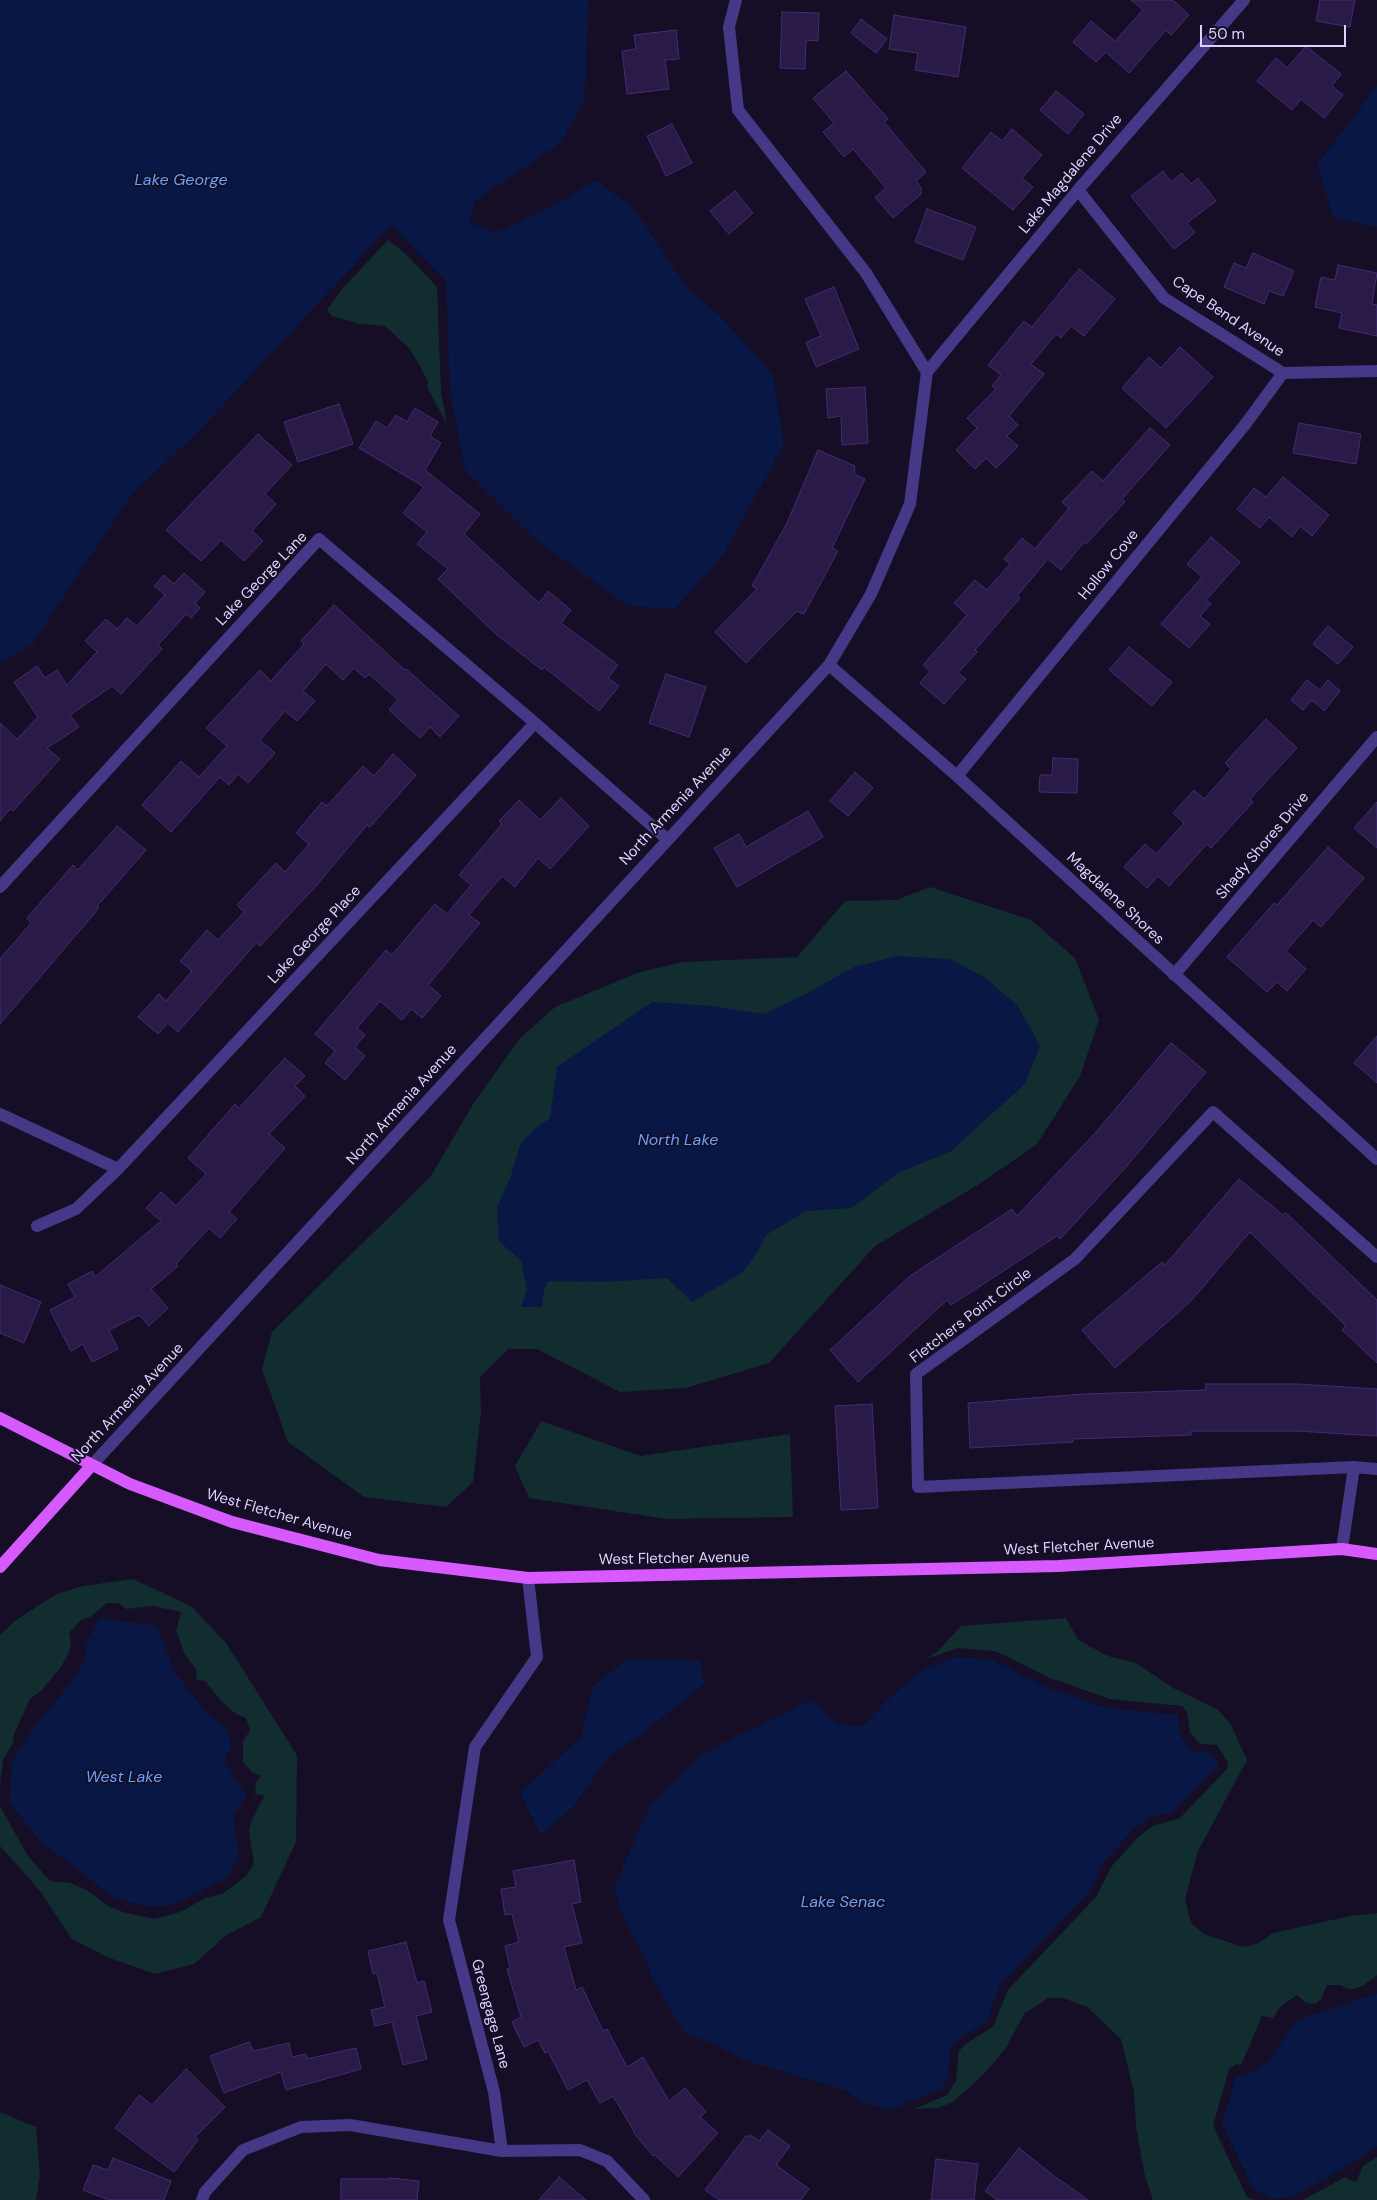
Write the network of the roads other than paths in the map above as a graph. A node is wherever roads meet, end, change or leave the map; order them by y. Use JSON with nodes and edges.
{"nodes":[{"id":1,"x":736,"y":0,"type":"edge"},
{"id":2,"x":1244,"y":0,"type":"edge"},
{"id":3,"x":1078,"y":190,"type":"junction"},
{"id":4,"x":1377,"y":371,"type":"edge"},
{"id":5,"x":926,"y":372,"type":"junction"},
{"id":6,"x":1283,"y":373,"type":"junction"},
{"id":7,"x":829,"y":665,"type":"junction"},
{"id":8,"x":535,"y":723,"type":"junction"},
{"id":9,"x":1377,"y":737,"type":"edge"},
{"id":10,"x":957,"y":776,"type":"junction"},
{"id":11,"x":667,"y":839,"type":"junction"},
{"id":12,"x":0,"y":887,"type":"edge"},
{"id":13,"x":1174,"y":975,"type":"junction"},
{"id":14,"x":0,"y":1114,"type":"edge"},
{"id":15,"x":1377,"y":1159,"type":"edge"},
{"id":16,"x":118,"y":1169,"type":"junction"},
{"id":17,"x":37,"y":1226,"type":"dead end"},
{"id":18,"x":1377,"y":1257,"type":"edge"},
{"id":19,"x":0,"y":1418,"type":"edge"},
{"id":20,"x":92,"y":1465,"type":"junction"},
{"id":21,"x":1354,"y":1467,"type":"junction"},
{"id":22,"x":1377,"y":1469,"type":"edge"},
{"id":23,"x":1342,"y":1548,"type":"junction"},
{"id":24,"x":1377,"y":1554,"type":"edge"},
{"id":25,"x":0,"y":1567,"type":"edge"},
{"id":26,"x":528,"y":1578,"type":"junction"},
{"id":27,"x":502,"y":2151,"type":"junction"},
{"id":28,"x":202,"y":2200,"type":"edge"},
{"id":29,"x":644,"y":2200,"type":"edge"}],
"edges":[{"from":1,"to":5,"type":"street"},
{"from":2,"to":3,"type":"street","name":"Lake Magdalene Drive"},
{"from":3,"to":5,"type":"street","name":"Lake Magdalene Drive"},
{"from":3,"to":6,"type":"street","name":"Cape Bend Avenue"},
{"from":4,"to":6,"type":"street","name":"Cape Bend Avenue"},
{"from":5,"to":7,"type":"street"},
{"from":6,"to":10,"type":"street","name":"Hollow Cove"},
{"from":7,"to":10,"type":"street","name":"Magdalene Shores"},
{"from":7,"to":11,"type":"street","name":"North Armenia Avenue"},
{"from":8,"to":11,"type":"street","name":"Lake George Lane"},
{"from":8,"to":12,"type":"street","name":"Lake George Lane"},
{"from":8,"to":16,"type":"street","name":"Lake George Place"},
{"from":9,"to":13,"type":"street","name":"Shady Shores Drive"},
{"from":10,"to":13,"type":"street","name":"Magdalene Shores"},
{"from":11,"to":20,"type":"street","name":"North Armenia Avenue"},
{"from":13,"to":15,"type":"street","name":"Magdalene Shores"},
{"from":14,"to":16,"type":"street"},
{"from":16,"to":17,"type":"street","name":"Lake George Place"},
{"from":18,"to":21,"type":"street","name":"Fletchers Point Circle"},
{"from":19,"to":20,"type":"main road","name":"West Fletcher Avenue"},
{"from":20,"to":25,"type":"main road","name":"North Armenia Avenue"},
{"from":20,"to":26,"type":"main road","name":"West Fletcher Avenue"},
{"from":21,"to":22,"type":"street","name":"Fletchers Point Circle"},
{"from":21,"to":23,"type":"street"},
{"from":23,"to":24,"type":"main road","name":"West Fletcher Avenue"},
{"from":23,"to":26,"type":"main road","name":"West Fletcher Avenue"},
{"from":26,"to":27,"type":"street","name":"Greengage Lane"},
{"from":27,"to":28,"type":"street"},
{"from":27,"to":29,"type":"street"}]}
